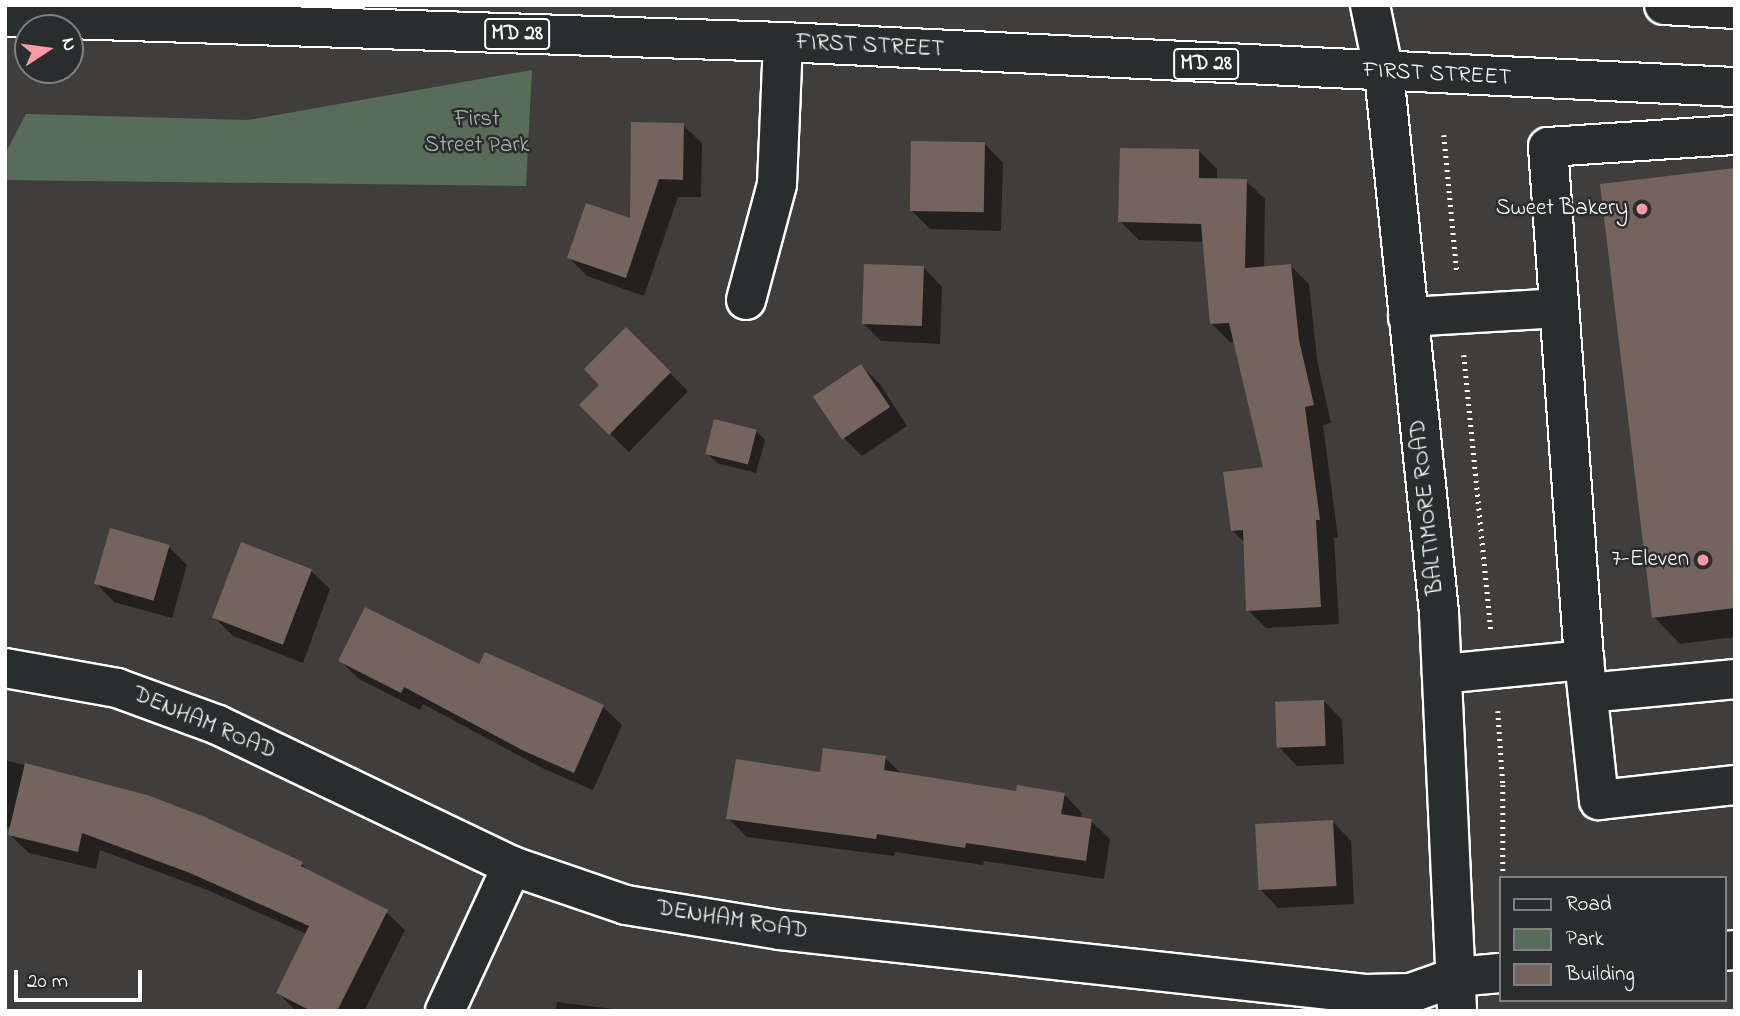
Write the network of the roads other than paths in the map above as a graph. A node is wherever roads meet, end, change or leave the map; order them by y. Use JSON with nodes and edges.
{"nodes":[{"id":1,"x":1370,"y":5,"type":"edge"},
{"id":2,"x":1664,"y":5,"type":"edge"},
{"id":3,"x":1735,"y":9,"type":"edge"},
{"id":4,"x":5,"y":17,"type":"edge"},
{"id":5,"x":783,"y":42,"type":"junction"},
{"id":6,"x":1384,"y":73,"type":"junction"},
{"id":7,"x":1735,"y":87,"type":"edge"},
{"id":8,"x":1735,"y":135,"type":"edge"},
{"id":9,"x":746,"y":300,"type":"dead end"},
{"id":10,"x":1559,"y":308,"type":"junction"},
{"id":11,"x":1408,"y":317,"type":"junction"},
{"id":12,"x":5,"y":668,"type":"edge"},
{"id":13,"x":1442,"y":674,"type":"junction"},
{"id":14,"x":1586,"y":676,"type":"junction"},
{"id":15,"x":1735,"y":679,"type":"edge"},
{"id":16,"x":1735,"y":785,"type":"edge"},
{"id":17,"x":512,"y":866,"type":"junction"},
{"id":18,"x":1498,"y":974,"type":"edge"},
{"id":19,"x":1457,"y":994,"type":"edge"},
{"id":20,"x":445,"y":1011,"type":"edge"}],
"edges":[{"from":1,"to":6,"type":"street","name":"BALTIMORE ROAD"},
{"from":2,"to":3,"type":"street"},
{"from":4,"to":5,"type":"street","name":"FIRST STREET","number":"MD 28"},
{"from":5,"to":6,"type":"street","name":"FIRST STREET","number":"MD 28"},
{"from":5,"to":9,"type":"street"},
{"from":6,"to":7,"type":"street","name":"FIRST STREET","number":"MD 28"},
{"from":6,"to":11,"type":"street","name":"BALTIMORE ROAD"},
{"from":8,"to":10,"type":"street"},
{"from":10,"to":11,"type":"street"},
{"from":10,"to":14,"type":"street"},
{"from":11,"to":13,"type":"street","name":"BALTIMORE ROAD"},
{"from":12,"to":17,"type":"street","name":"DENHAM ROAD"},
{"from":13,"to":14,"type":"street"},
{"from":13,"to":19,"type":"street","name":"BALTIMORE ROAD"},
{"from":14,"to":15,"type":"street"},
{"from":14,"to":16,"type":"street"},
{"from":17,"to":19,"type":"street","name":"DENHAM ROAD"},
{"from":17,"to":20,"type":"street"},
{"from":18,"to":19,"type":"street","name":"DENHAM ROAD"}]}
